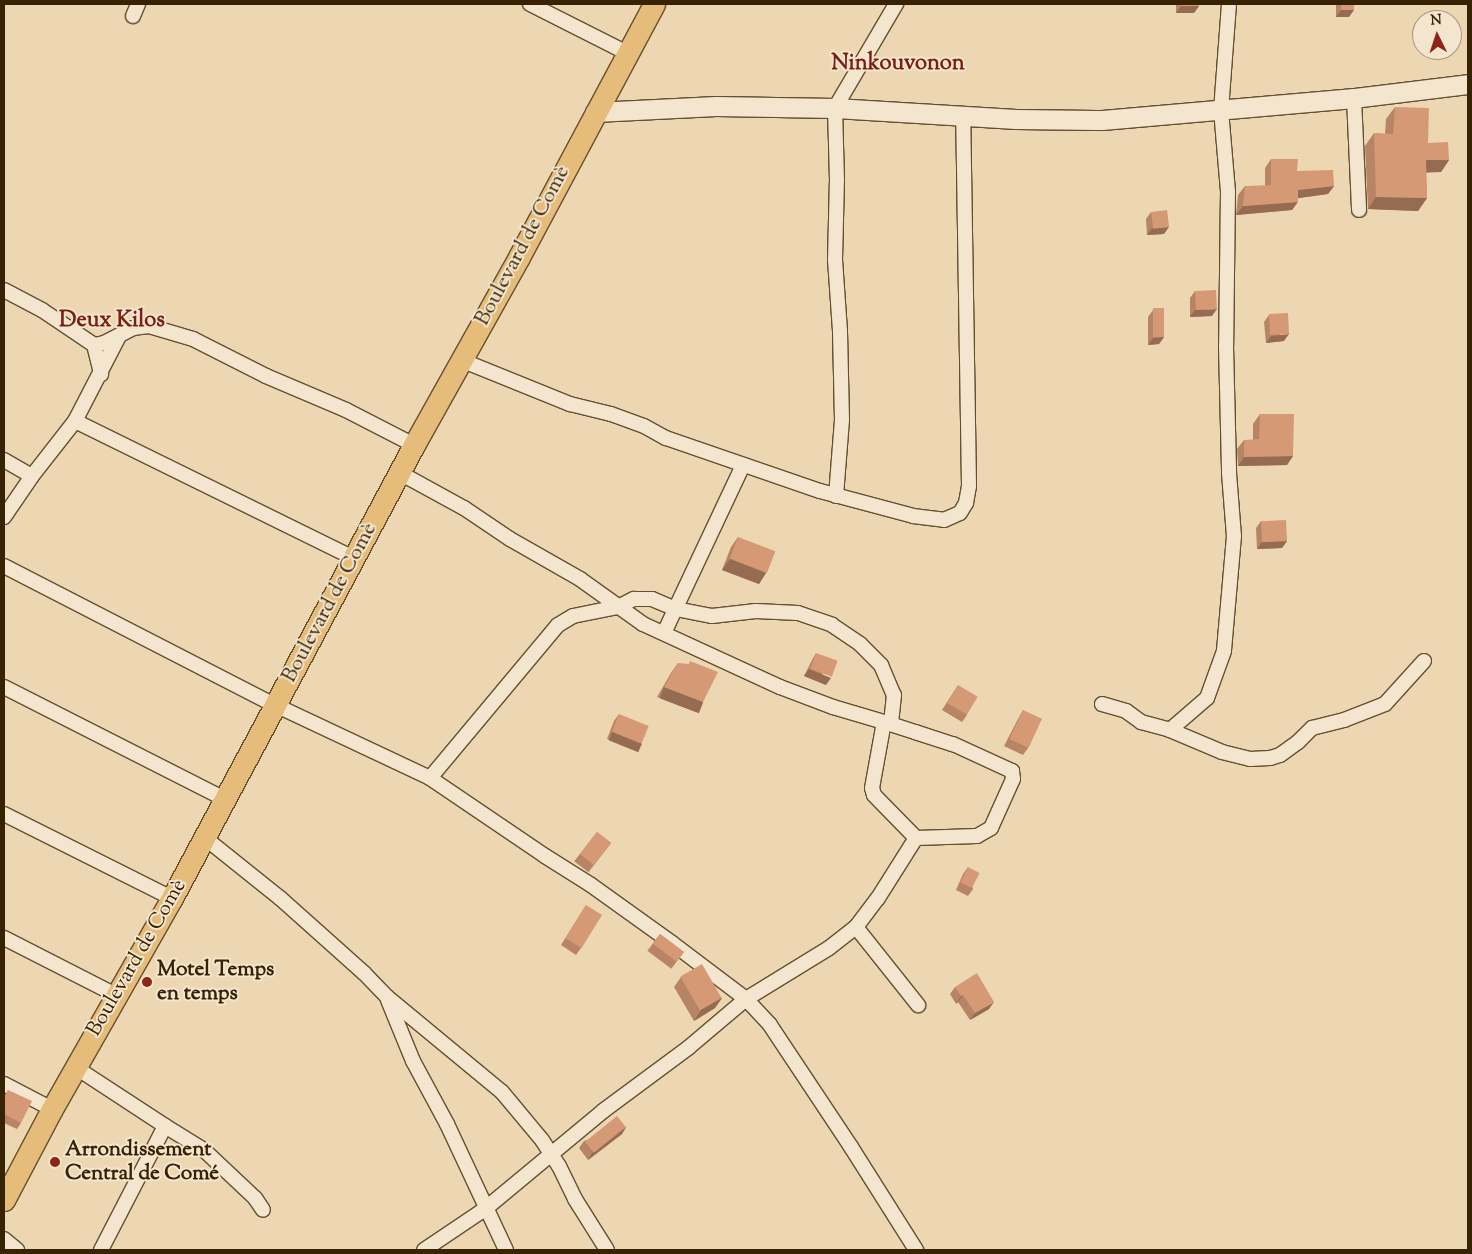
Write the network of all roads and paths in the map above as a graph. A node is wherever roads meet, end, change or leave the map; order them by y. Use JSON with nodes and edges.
{"nodes":[{"id":1,"x":530,"y":4,"type":"edge"},
{"id":2,"x":654,"y":4,"type":"edge"},
{"id":3,"x":896,"y":4,"type":"edge"},
{"id":4,"x":1229,"y":4,"type":"edge"},
{"id":5,"x":627,"y":53,"type":"junction"},
{"id":6,"x":1468,"y":84,"type":"edge"},
{"id":7,"x":1354,"y":98,"type":"junction"},
{"id":8,"x":835,"y":108,"type":"junction"},
{"id":9,"x":1221,"y":110,"type":"junction"},
{"id":10,"x":595,"y":112,"type":"junction"},
{"id":11,"x":963,"y":115,"type":"junction"},
{"id":12,"x":1359,"y":210,"type":"dead end"},
{"id":13,"x":4,"y":290,"type":"edge"},
{"id":14,"x":119,"y":336,"type":"junction"},
{"id":15,"x":94,"y":345,"type":"junction"},
{"id":16,"x":462,"y":360,"type":"junction"},
{"id":17,"x":101,"y":374,"type":"junction"},
{"id":18,"x":75,"y":421,"type":"junction"},
{"id":19,"x":414,"y":445,"type":"junction"},
{"id":20,"x":4,"y":460,"type":"edge"},
{"id":21,"x":743,"y":465,"type":"junction"},
{"id":22,"x":400,"y":473,"type":"junction"},
{"id":23,"x":32,"y":476,"type":"junction"},
{"id":24,"x":836,"y":496,"type":"junction"},
{"id":25,"x":4,"y":517,"type":"edge"},
{"id":26,"x":354,"y":558,"type":"junction"},
{"id":27,"x":4,"y":566,"type":"edge"},
{"id":28,"x":618,"y":606,"type":"junction"},
{"id":29,"x":676,"y":609,"type":"junction"},
{"id":30,"x":664,"y":633,"type":"junction"},
{"id":31,"x":1424,"y":661,"type":"dead end"},
{"id":32,"x":4,"y":686,"type":"edge"},
{"id":33,"x":1102,"y":704,"type":"dead end"},
{"id":34,"x":275,"y":705,"type":"junction"},
{"id":35,"x":887,"y":723,"type":"junction"},
{"id":36,"x":1170,"y":730,"type":"junction"},
{"id":37,"x":430,"y":778,"type":"junction"},
{"id":38,"x":225,"y":798,"type":"junction"},
{"id":39,"x":4,"y":814,"type":"edge"},
{"id":40,"x":205,"y":838,"type":"junction"},
{"id":41,"x":916,"y":838,"type":"junction"},
{"id":42,"x":172,"y":898,"type":"junction"},
{"id":43,"x":856,"y":927,"type":"junction"},
{"id":44,"x":4,"y":938,"type":"edge"},
{"id":45,"x":116,"y":995,"type":"junction"},
{"id":46,"x":387,"y":997,"type":"junction"},
{"id":47,"x":746,"y":999,"type":"junction"},
{"id":48,"x":918,"y":1005,"type":"dead end"},
{"id":49,"x":75,"y":1067,"type":"junction"},
{"id":50,"x":4,"y":1084,"type":"edge"},
{"id":51,"x":52,"y":1109,"type":"junction"},
{"id":52,"x":165,"y":1126,"type":"junction"},
{"id":53,"x":551,"y":1155,"type":"junction"},
{"id":54,"x":4,"y":1200,"type":"edge"},
{"id":55,"x":485,"y":1209,"type":"junction"},
{"id":56,"x":263,"y":1210,"type":"dead end"},
{"id":57,"x":4,"y":1239,"type":"edge"},
{"id":58,"x":16,"y":1250,"type":"edge"},
{"id":59,"x":101,"y":1250,"type":"edge"},
{"id":60,"x":424,"y":1250,"type":"edge"},
{"id":61,"x":506,"y":1250,"type":"edge"},
{"id":62,"x":607,"y":1250,"type":"edge"},
{"id":63,"x":916,"y":1250,"type":"edge"}],
"edges":[{"from":1,"to":5,"type":"street"},
{"from":2,"to":5,"type":"main road","name":"Boulevard de Comè"},
{"from":3,"to":8,"type":"street"},
{"from":4,"to":9,"type":"street"},
{"from":5,"to":10,"type":"main road","name":"Boulevard de Comè"},
{"from":6,"to":7,"type":"street"},
{"from":7,"to":9,"type":"street"},
{"from":7,"to":12,"type":"street"},
{"from":8,"to":10,"type":"street"},
{"from":8,"to":11,"type":"street"},
{"from":8,"to":24,"type":"street"},
{"from":9,"to":11,"type":"street"},
{"from":9,"to":36,"type":"street"},
{"from":10,"to":16,"type":"main road","name":"Boulevard de Comè"},
{"from":11,"to":24,"type":"street"},
{"from":13,"to":15,"type":"street"},
{"from":14,"to":15,"type":"street"},
{"from":14,"to":17,"type":"street"},
{"from":14,"to":19,"type":"street"},
{"from":15,"to":17,"type":"street"},
{"from":16,"to":19,"type":"main road","name":"Boulevard de Comè"},
{"from":16,"to":21,"type":"street"},
{"from":17,"to":18,"type":"street"},
{"from":18,"to":23,"type":"street"},
{"from":18,"to":26,"type":"street"},
{"from":19,"to":22,"type":"main road","name":"Boulevard de Comè"},
{"from":20,"to":23,"type":"street"},
{"from":21,"to":24,"type":"street"},
{"from":21,"to":29,"type":"street"},
{"from":22,"to":26,"type":"main road","name":"Boulevard de Comè"},
{"from":22,"to":28,"type":"street"},
{"from":23,"to":25,"type":"street"},
{"from":26,"to":34,"type":"main road","name":"Boulevard de Comè"},
{"from":27,"to":34,"type":"street"},
{"from":28,"to":29,"type":"street"},
{"from":28,"to":30,"type":"street"},
{"from":28,"to":37,"type":"street"},
{"from":29,"to":30,"type":"street"},
{"from":29,"to":35,"type":"street"},
{"from":30,"to":35,"type":"street"},
{"from":31,"to":36,"type":"street"},
{"from":32,"to":38,"type":"street"},
{"from":33,"to":36,"type":"street"},
{"from":34,"to":37,"type":"street"},
{"from":34,"to":38,"type":"main road","name":"Boulevard de Comè"},
{"from":35,"to":41,"type":"street"},
{"from":35,"to":41,"type":"street"},
{"from":37,"to":47,"type":"street"},
{"from":38,"to":40,"type":"main road","name":"Boulevard de Comè"},
{"from":39,"to":42,"type":"street"},
{"from":40,"to":42,"type":"main road","name":"Boulevard de Comè"},
{"from":40,"to":46,"type":"street"},
{"from":41,"to":43,"type":"street"},
{"from":42,"to":45,"type":"main road","name":"Boulevard de Comè"},
{"from":43,"to":47,"type":"street"},
{"from":43,"to":48,"type":"street"},
{"from":44,"to":45,"type":"street"},
{"from":45,"to":49,"type":"main road","name":"Boulevard de Comè"},
{"from":46,"to":53,"type":"street"},
{"from":46,"to":55,"type":"street"},
{"from":47,"to":53,"type":"street"},
{"from":47,"to":63,"type":"street"},
{"from":49,"to":51,"type":"main road","name":"Boulevard de Comè"},
{"from":49,"to":52,"type":"street"},
{"from":50,"to":51,"type":"street"},
{"from":51,"to":54,"type":"main road","name":"Boulevard de Comè"},
{"from":52,"to":56,"type":"street"},
{"from":52,"to":59,"type":"street"},
{"from":53,"to":55,"type":"street"},
{"from":53,"to":62,"type":"street"},
{"from":55,"to":60,"type":"street"},
{"from":55,"to":61,"type":"street"},
{"from":57,"to":58,"type":"street"}]}
